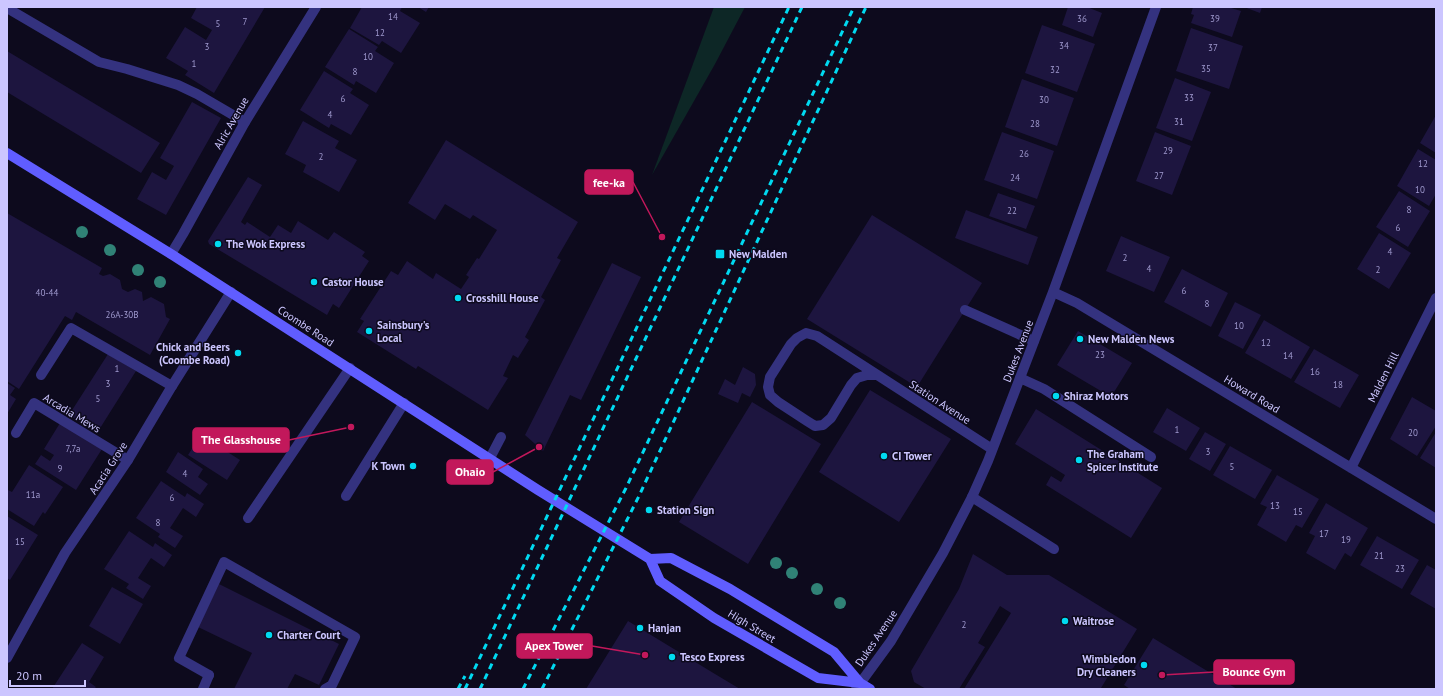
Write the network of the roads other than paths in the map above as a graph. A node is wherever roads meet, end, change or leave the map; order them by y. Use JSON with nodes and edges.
{"nodes":[{"id":1,"x":316,"y":7,"type":"edge"},
{"id":2,"x":1156,"y":7,"type":"edge"},
{"id":3,"x":7,"y":8,"type":"edge"},
{"id":4,"x":245,"y":122,"type":"junction"},
{"id":5,"x":7,"y":154,"type":"edge"},
{"id":6,"x":171,"y":254,"type":"junction"},
{"id":7,"x":231,"y":292,"type":"junction"},
{"id":8,"x":1054,"y":292,"type":"junction"},
{"id":9,"x":1436,"y":298,"type":"edge"},
{"id":10,"x":965,"y":310,"type":"dead end"},
{"id":11,"x":1034,"y":341,"type":"junction"},
{"id":12,"x":350,"y":368,"type":"junction"},
{"id":13,"x":41,"y":375,"type":"dead end"},
{"id":14,"x":876,"y":375,"type":"junction"},
{"id":15,"x":1020,"y":378,"type":"junction"},
{"id":16,"x":172,"y":386,"type":"junction"},
{"id":17,"x":404,"y":403,"type":"junction"},
{"id":18,"x":16,"y":433,"type":"dead end"},
{"id":19,"x":501,"y":437,"type":"dead end"},
{"id":20,"x":992,"y":449,"type":"junction"},
{"id":21,"x":1151,"y":457,"type":"dead end"},
{"id":22,"x":490,"y":458,"type":"junction"},
{"id":23,"x":128,"y":460,"type":"junction"},
{"id":24,"x":1351,"y":468,"type":"junction"},
{"id":25,"x":346,"y":496,"type":"dead end"},
{"id":26,"x":972,"y":497,"type":"junction"},
{"id":27,"x":248,"y":518,"type":"dead end"},
{"id":28,"x":1436,"y":519,"type":"edge"},
{"id":29,"x":1054,"y":549,"type":"dead end"},
{"id":30,"x":650,"y":559,"type":"junction"},
{"id":31,"x":7,"y":658,"type":"edge"},
{"id":32,"x":858,"y":686,"type":"edge"},
{"id":33,"x":203,"y":689,"type":"edge"},
{"id":34,"x":325,"y":689,"type":"edge"},
{"id":35,"x":870,"y":689,"type":"edge"}],
"edges":[{"from":1,"to":4,"type":"street","name":"Alric Avenue"},
{"from":2,"to":8,"type":"street","name":"Dukes Avenue"},
{"from":3,"to":4,"type":"street"},
{"from":4,"to":6,"type":"street","name":"Alric Avenue"},
{"from":5,"to":6,"type":"main road","name":"Coombe Road"},
{"from":6,"to":7,"type":"main road","name":"Coombe Road"},
{"from":7,"to":12,"type":"main road","name":"Coombe Road"},
{"from":7,"to":16,"type":"street","name":"Acacia Grove"},
{"from":8,"to":11,"type":"street","name":"Dukes Avenue"},
{"from":8,"to":24,"type":"street","name":"Howard Road"},
{"from":9,"to":24,"type":"street","name":"Malden Hill"},
{"from":10,"to":11,"type":"street"},
{"from":11,"to":15,"type":"street","name":"Dukes Avenue"},
{"from":12,"to":17,"type":"main road","name":"Coombe Road"},
{"from":12,"to":27,"type":"street"},
{"from":13,"to":16,"type":"street"},
{"from":14,"to":14,"type":"street","name":"Station Avenue"},
{"from":14,"to":20,"type":"street","name":"Station Avenue"},
{"from":15,"to":20,"type":"street","name":"Dukes Avenue"},
{"from":15,"to":21,"type":"street"},
{"from":16,"to":23,"type":"street","name":"Acacia Grove"},
{"from":17,"to":22,"type":"main road","name":"Coombe Road"},
{"from":17,"to":25,"type":"street"},
{"from":18,"to":23,"type":"street","name":"Arcadia Mews"},
{"from":19,"to":22,"type":"street"},
{"from":20,"to":26,"type":"street","name":"Dukes Avenue"},
{"from":22,"to":30,"type":"main road","name":"Coombe Road"},
{"from":23,"to":31,"type":"street","name":"Acacia Grove"},
{"from":24,"to":28,"type":"street","name":"Howard Road"},
{"from":26,"to":29,"type":"street"},
{"from":26,"to":32,"type":"street","name":"Dukes Avenue"},
{"from":30,"to":32,"type":"main road","name":"High Street"},
{"from":30,"to":32,"type":"main road","name":"High Street"},
{"from":32,"to":35,"type":"main road","name":"High Street"},
{"from":33,"to":34,"type":"street"}]}
